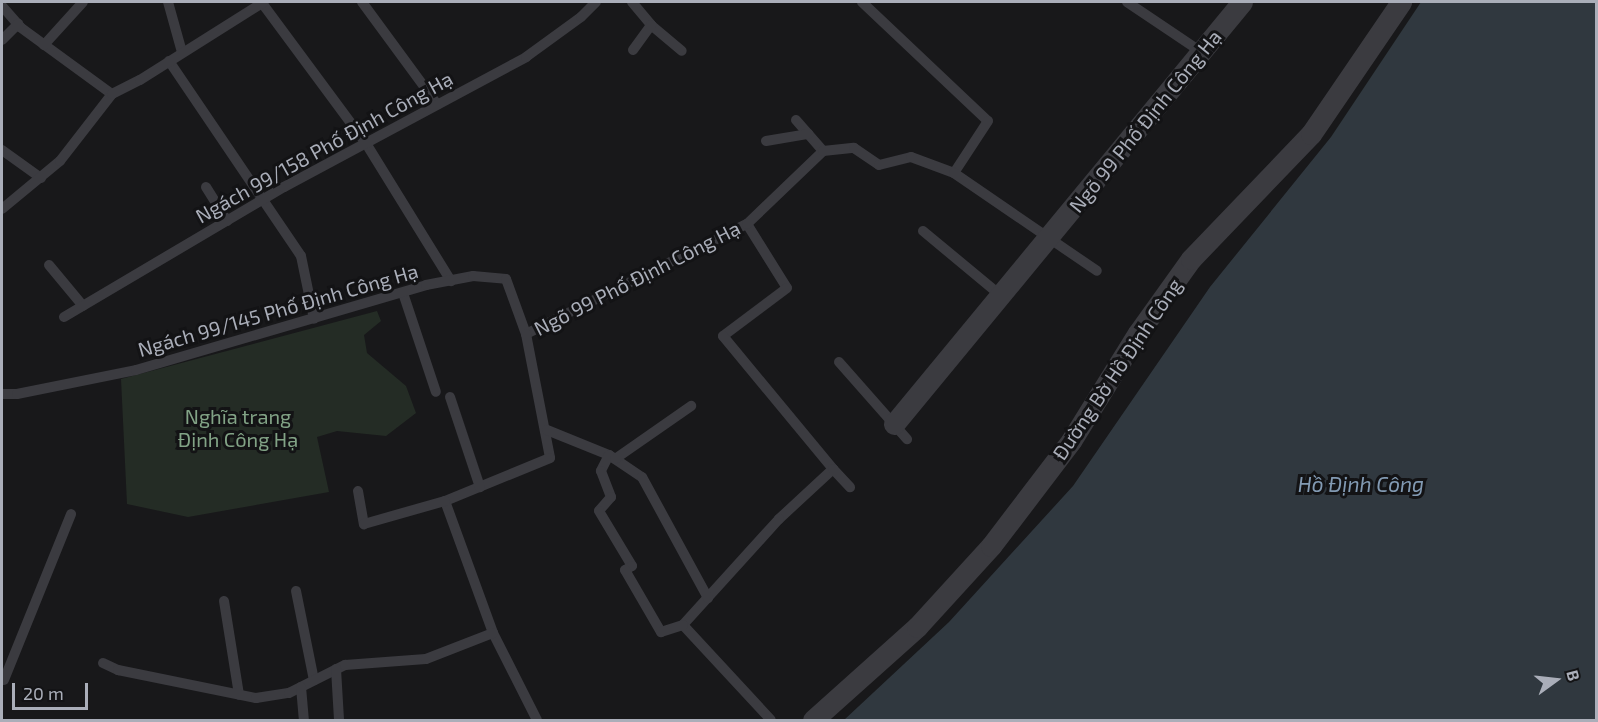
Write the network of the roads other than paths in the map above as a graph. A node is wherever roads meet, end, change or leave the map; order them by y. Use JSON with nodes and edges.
{"nodes":[{"id":1,"x":65,"y":2,"type":"edge"},
{"id":2,"x":83,"y":2,"type":"edge"},
{"id":3,"x":168,"y":2,"type":"edge"},
{"id":4,"x":263,"y":2,"type":"edge"},
{"id":5,"x":362,"y":2,"type":"edge"},
{"id":6,"x":596,"y":2,"type":"edge"},
{"id":7,"x":632,"y":2,"type":"edge"},
{"id":8,"x":862,"y":2,"type":"edge"},
{"id":9,"x":1127,"y":2,"type":"edge"},
{"id":10,"x":1242,"y":2,"type":"edge"},
{"id":11,"x":1401,"y":2,"type":"edge"},
{"id":12,"x":2,"y":6,"type":"edge"},
{"id":13,"x":75,"y":11,"type":"junction"},
{"id":14,"x":18,"y":24,"type":"junction"},
{"id":15,"x":651,"y":25,"type":"junction"},
{"id":16,"x":2,"y":40,"type":"edge"},
{"id":17,"x":44,"y":45,"type":"junction"},
{"id":18,"x":633,"y":50,"type":"dead end"},
{"id":19,"x":682,"y":51,"type":"dead end"},
{"id":20,"x":1200,"y":51,"type":"junction"},
{"id":21,"x":182,"y":52,"type":"junction"},
{"id":22,"x":169,"y":61,"type":"junction"},
{"id":23,"x":112,"y":94,"type":"junction"},
{"id":24,"x":436,"y":104,"type":"junction"},
{"id":25,"x":796,"y":120,"type":"dead end"},
{"id":26,"x":807,"y":134,"type":"junction"},
{"id":27,"x":766,"y":141,"type":"dead end"},
{"id":28,"x":367,"y":145,"type":"junction"},
{"id":29,"x":2,"y":150,"type":"edge"},
{"id":30,"x":823,"y":151,"type":"junction"},
{"id":31,"x":954,"y":173,"type":"junction"},
{"id":32,"x":41,"y":178,"type":"junction"},
{"id":33,"x":206,"y":187,"type":"dead end"},
{"id":34,"x":264,"y":200,"type":"junction"},
{"id":35,"x":2,"y":209,"type":"edge"},
{"id":36,"x":227,"y":221,"type":"junction"},
{"id":37,"x":747,"y":224,"type":"junction"},
{"id":38,"x":923,"y":231,"type":"dead end"},
{"id":39,"x":1048,"y":240,"type":"junction"},
{"id":40,"x":50,"y":265,"type":"dead end"},
{"id":41,"x":1097,"y":271,"type":"dead end"},
{"id":42,"x":451,"y":281,"type":"junction"},
{"id":43,"x":403,"y":293,"type":"junction"},
{"id":44,"x":1000,"y":295,"type":"junction"},
{"id":45,"x":83,"y":306,"type":"junction"},
{"id":46,"x":64,"y":317,"type":"dead end"},
{"id":47,"x":314,"y":319,"type":"junction"},
{"id":48,"x":526,"y":334,"type":"junction"},
{"id":49,"x":839,"y":362,"type":"dead end"},
{"id":50,"x":436,"y":392,"type":"dead end"},
{"id":51,"x":2,"y":393,"type":"edge"},
{"id":52,"x":450,"y":397,"type":"dead end"},
{"id":53,"x":691,"y":406,"type":"dead end"},
{"id":54,"x":547,"y":430,"type":"junction"},
{"id":55,"x":901,"y":431,"type":"joint"},
{"id":56,"x":612,"y":457,"type":"junction"},
{"id":57,"x":833,"y":469,"type":"junction"},
{"id":58,"x":480,"y":487,"type":"junction"},
{"id":59,"x":850,"y":487,"type":"dead end"},
{"id":60,"x":358,"y":490,"type":"dead end"},
{"id":61,"x":445,"y":501,"type":"junction"},
{"id":62,"x":71,"y":514,"type":"dead end"},
{"id":63,"x":296,"y":591,"type":"dead end"},
{"id":64,"x":708,"y":598,"type":"junction"},
{"id":65,"x":224,"y":602,"type":"dead end"},
{"id":66,"x":683,"y":625,"type":"junction"},
{"id":67,"x":493,"y":633,"type":"junction"},
{"id":68,"x":103,"y":663,"type":"dead end"},
{"id":69,"x":5,"y":664,"type":"edge"},
{"id":70,"x":336,"y":669,"type":"junction"},
{"id":71,"x":4,"y":680,"type":"dead end"},
{"id":72,"x":314,"y":680,"type":"junction"},
{"id":73,"x":302,"y":687,"type":"junction"},
{"id":74,"x":239,"y":695,"type":"junction"},
{"id":75,"x":304,"y":720,"type":"edge"},
{"id":76,"x":339,"y":720,"type":"edge"},
{"id":77,"x":537,"y":720,"type":"edge"},
{"id":78,"x":771,"y":720,"type":"edge"},
{"id":79,"x":813,"y":720,"type":"edge"}],
"edges":[{"from":1,"to":13,"type":"lane"},
{"from":2,"to":13,"type":"lane"},
{"from":3,"to":21,"type":"lane"},
{"from":4,"to":21,"type":"lane"},
{"from":4,"to":28,"type":"lane"},
{"from":5,"to":24,"type":"lane"},
{"from":6,"to":24,"type":"lane","name":"Ngách 99/158 Phố Định Công Hạ"},
{"from":7,"to":15,"type":"lane"},
{"from":8,"to":31,"type":"lane"},
{"from":9,"to":20,"type":"lane"},
{"from":10,"to":20,"type":"street","name":"Ngõ 99 Phố Định Công Hạ"},
{"from":11,"to":79,"type":"street","name":"Đường Bờ Hồ Định Công"},
{"from":12,"to":14,"type":"lane"},
{"from":13,"to":17,"type":"lane"},
{"from":14,"to":16,"type":"lane"},
{"from":14,"to":17,"type":"lane"},
{"from":15,"to":18,"type":"lane"},
{"from":15,"to":19,"type":"lane"},
{"from":17,"to":23,"type":"lane"},
{"from":20,"to":39,"type":"street","name":"Ngõ 99 Phố Định Công Hạ"},
{"from":21,"to":22,"type":"lane"},
{"from":22,"to":23,"type":"lane"},
{"from":22,"to":34,"type":"lane"},
{"from":23,"to":32,"type":"lane"},
{"from":24,"to":28,"type":"lane","name":"Ngách 99/158 Phố Định Công Hạ"},
{"from":25,"to":26,"type":"lane"},
{"from":26,"to":27,"type":"lane"},
{"from":26,"to":30,"type":"lane"},
{"from":28,"to":34,"type":"lane","name":"Ngách 99/158 Phố Định Công Hạ"},
{"from":28,"to":42,"type":"lane"},
{"from":29,"to":32,"type":"lane"},
{"from":30,"to":31,"type":"lane"},
{"from":30,"to":37,"type":"lane","name":"Ngõ 99 Phố Định Công Hạ"},
{"from":31,"to":39,"type":"lane"},
{"from":32,"to":35,"type":"lane"},
{"from":33,"to":36,"type":"lane"},
{"from":34,"to":36,"type":"lane","name":"Ngách 99/158 Phố Định Công Hạ"},
{"from":34,"to":47,"type":"lane"},
{"from":36,"to":45,"type":"lane","name":"Ngách 99/158 Phố Định Công Hạ"},
{"from":37,"to":48,"type":"lane","name":"Ngõ 99 Phố Định Công Hạ"},
{"from":37,"to":57,"type":"lane"},
{"from":38,"to":44,"type":"lane"},
{"from":39,"to":41,"type":"lane"},
{"from":39,"to":44,"type":"street","name":"Ngõ 99 Phố Định Công Hạ"},
{"from":40,"to":45,"type":"lane"},
{"from":42,"to":43,"type":"lane","name":"Ngách 99/145 Phố Định Công Hạ"},
{"from":42,"to":48,"type":"lane","name":"Ngách 99/145 Phố Định Công Hạ"},
{"from":43,"to":47,"type":"lane","name":"Ngách 99/145 Phố Định Công Hạ"},
{"from":43,"to":50,"type":"lane"},
{"from":44,"to":55,"type":"street","name":"Ngõ 99 Phố Định Công Hạ"},
{"from":45,"to":46,"type":"lane","name":"Ngách 99/158 Phố Định Công Hạ"},
{"from":47,"to":51,"type":"lane","name":"Ngách 99/145 Phố Định Công Hạ"},
{"from":48,"to":54,"type":"lane"},
{"from":49,"to":55,"type":"lane"},
{"from":52,"to":58,"type":"lane"},
{"from":53,"to":56,"type":"lane"},
{"from":54,"to":56,"type":"lane"},
{"from":54,"to":58,"type":"lane"},
{"from":56,"to":64,"type":"lane"},
{"from":56,"to":66,"type":"lane"},
{"from":57,"to":59,"type":"lane"},
{"from":57,"to":64,"type":"lane"},
{"from":58,"to":61,"type":"lane"},
{"from":60,"to":61,"type":"lane"},
{"from":61,"to":67,"type":"lane"},
{"from":62,"to":69,"type":"lane"},
{"from":63,"to":72,"type":"lane"},
{"from":64,"to":66,"type":"lane"},
{"from":65,"to":74,"type":"lane"},
{"from":66,"to":78,"type":"lane"},
{"from":67,"to":70,"type":"lane"},
{"from":67,"to":77,"type":"lane"},
{"from":68,"to":74,"type":"lane"},
{"from":69,"to":71,"type":"lane"},
{"from":70,"to":72,"type":"lane"},
{"from":70,"to":76,"type":"lane"},
{"from":72,"to":73,"type":"lane"},
{"from":73,"to":74,"type":"lane"},
{"from":73,"to":75,"type":"lane"}]}
